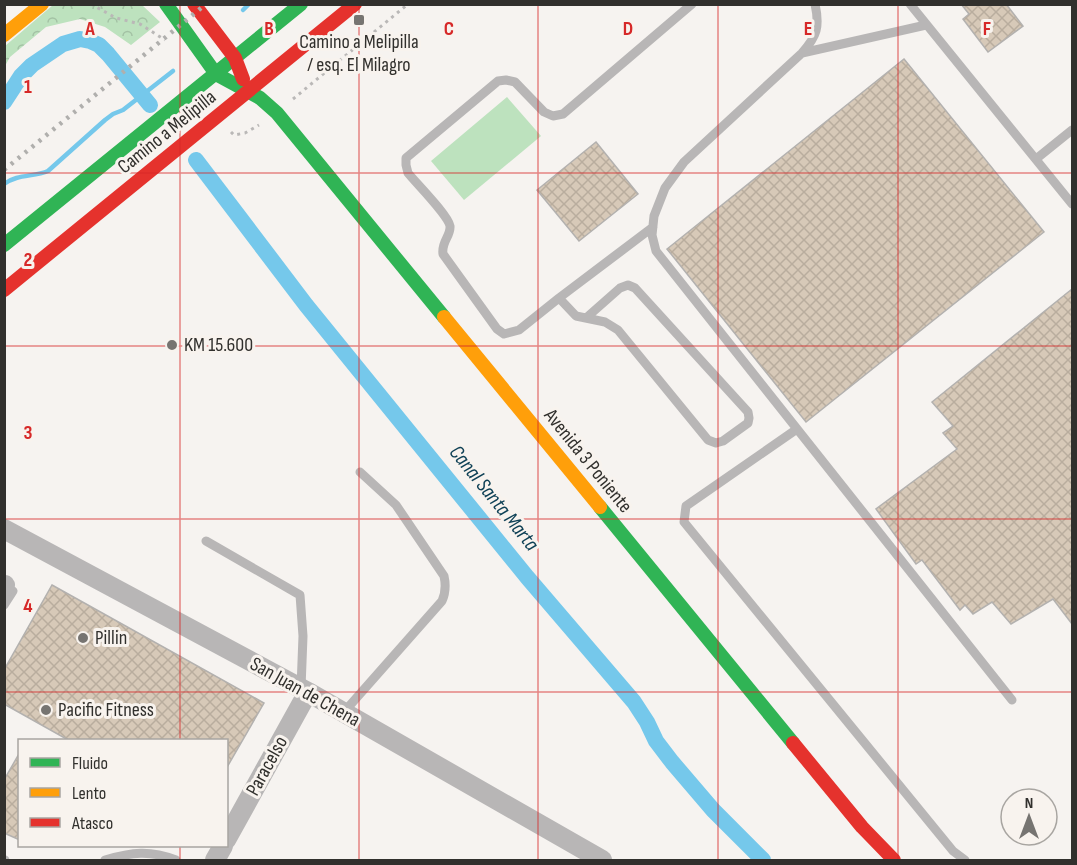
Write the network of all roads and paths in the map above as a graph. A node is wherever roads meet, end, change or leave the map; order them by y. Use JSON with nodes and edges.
{"nodes":[{"id":1,"x":14,"y":4,"type":"edge"},
{"id":2,"x":42,"y":4,"type":"edge"},
{"id":3,"x":91,"y":4,"type":"edge"},
{"id":4,"x":166,"y":4,"type":"edge"},
{"id":5,"x":194,"y":4,"type":"edge"},
{"id":6,"x":301,"y":4,"type":"edge"},
{"id":7,"x":355,"y":4,"type":"edge"},
{"id":8,"x":408,"y":4,"type":"edge"},
{"id":9,"x":692,"y":4,"type":"edge"},
{"id":10,"x":815,"y":4,"type":"edge"},
{"id":11,"x":910,"y":4,"type":"edge"},
{"id":12,"x":926,"y":25,"type":"junction"},
{"id":13,"x":9,"y":31,"type":"edge"},
{"id":14,"x":171,"y":42,"type":"dead end"},
{"id":15,"x":802,"y":53,"type":"junction"},
{"id":16,"x":235,"y":58,"type":"junction"},
{"id":17,"x":216,"y":74,"type":"junction"},
{"id":18,"x":248,"y":91,"type":"junction"},
{"id":19,"x":277,"y":113,"type":"junction"},
{"id":20,"x":1072,"y":130,"type":"edge"},
{"id":21,"x":245,"y":133,"type":"dead end"},
{"id":22,"x":1036,"y":159,"type":"junction"},
{"id":23,"x":1072,"y":204,"type":"edge"},
{"id":24,"x":653,"y":226,"type":"junction"},
{"id":25,"x":4,"y":245,"type":"edge"},
{"id":26,"x":4,"y":290,"type":"edge"},
{"id":27,"x":559,"y":298,"type":"junction"},
{"id":28,"x":586,"y":318,"type":"junction"},
{"id":29,"x":797,"y":429,"type":"junction"},
{"id":30,"x":360,"y":472,"type":"dead end"},
{"id":31,"x":4,"y":529,"type":"edge"},
{"id":32,"x":206,"y":541,"type":"dead end"},
{"id":33,"x":8,"y":588,"type":"edge"},
{"id":34,"x":4,"y":605,"type":"edge"},
{"id":35,"x":304,"y":690,"type":"junction"},
{"id":36,"x":1012,"y":700,"type":"dead end"},
{"id":37,"x":344,"y":712,"type":"junction"},
{"id":38,"x":228,"y":836,"type":"edge"},
{"id":39,"x":222,"y":847,"type":"edge"},
{"id":40,"x":105,"y":861,"type":"edge"},
{"id":41,"x":176,"y":861,"type":"edge"},
{"id":42,"x":215,"y":861,"type":"edge"},
{"id":43,"x":602,"y":861,"type":"edge"},
{"id":44,"x":894,"y":861,"type":"edge"},
{"id":45,"x":964,"y":861,"type":"edge"}],
"edges":[{"from":1,"to":13,"type":"main road"},
{"from":2,"to":13,"type":"main road"},
{"from":3,"to":14,"type":"path"},
{"from":4,"to":17,"type":"main road","name":"Avenida 3 Poniente"},
{"from":5,"to":16,"type":"main road"},
{"from":6,"to":16,"type":"main road","name":"Camino a Melipilla"},
{"from":7,"to":18,"type":"main road","name":"Camino a Melipilla"},
{"from":8,"to":19,"type":"path"},
{"from":9,"to":27,"type":"lane"},
{"from":10,"to":15,"type":"lane"},
{"from":11,"to":12,"type":"lane"},
{"from":12,"to":15,"type":"lane"},
{"from":12,"to":22,"type":"lane"},
{"from":15,"to":24,"type":"lane"},
{"from":16,"to":17,"type":"main road","name":"Camino a Melipilla"},
{"from":16,"to":18,"type":"main road"},
{"from":17,"to":18,"type":"main road","name":"Avenida 3 Poniente"},
{"from":17,"to":25,"type":"main road","name":"Camino a Melipilla"},
{"from":18,"to":19,"type":"main road","name":"Avenida 3 Poniente"},
{"from":18,"to":26,"type":"main road","name":"Camino a Melipilla"},
{"from":19,"to":21,"type":"path"},
{"from":19,"to":44,"type":"main road","name":"Avenida 3 Poniente"},
{"from":20,"to":22,"type":"lane"},
{"from":22,"to":23,"type":"lane"},
{"from":24,"to":27,"type":"lane"},
{"from":24,"to":29,"type":"lane"},
{"from":27,"to":28,"type":"lane"},
{"from":28,"to":28,"type":"lane"},
{"from":29,"to":36,"type":"lane"},
{"from":29,"to":45,"type":"lane"},
{"from":30,"to":37,"type":"lane"},
{"from":31,"to":35,"type":"street","name":"San Juan de Chena"},
{"from":32,"to":35,"type":"lane"},
{"from":33,"to":34,"type":"lane"},
{"from":35,"to":37,"type":"street","name":"San Juan de Chena"},
{"from":35,"to":38,"type":"street","name":"Paracelso"},
{"from":37,"to":43,"type":"street","name":"San Juan de Chena"},
{"from":39,"to":42,"type":"street"},
{"from":40,"to":41,"type":"lane"}]}
